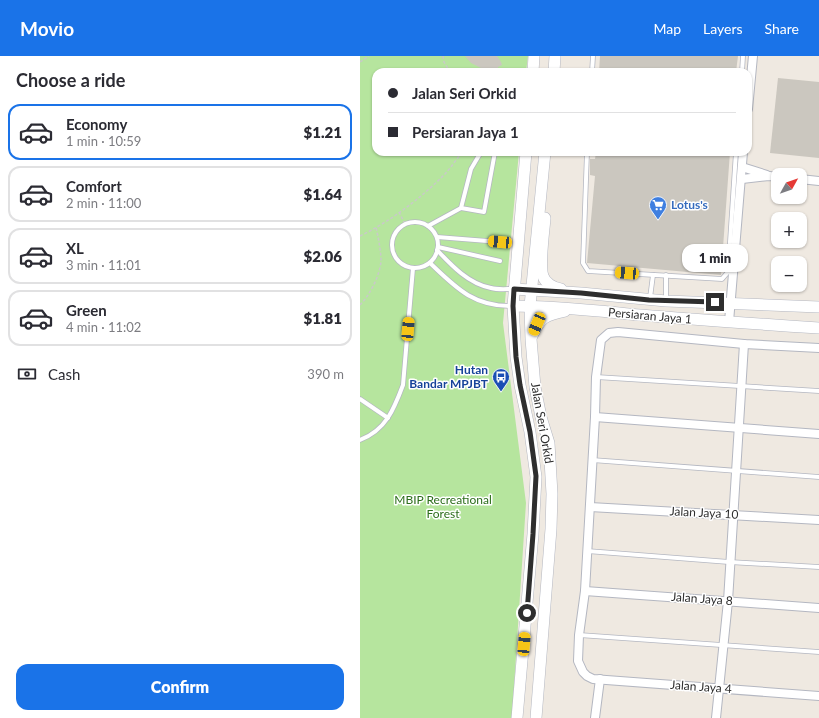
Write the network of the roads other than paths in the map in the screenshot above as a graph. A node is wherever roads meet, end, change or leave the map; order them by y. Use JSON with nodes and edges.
{"nodes":[{"id":1,"x":534,"y":56,"type":"edge"},
{"id":2,"x":555,"y":56,"type":"edge"},
{"id":3,"x":593,"y":56,"type":"edge"},
{"id":4,"x":743,"y":56,"type":"edge"},
{"id":5,"x":753,"y":56,"type":"edge"},
{"id":6,"x":533,"y":68,"type":"edge"},
{"id":7,"x":554,"y":68,"type":"edge"},
{"id":8,"x":592,"y":68,"type":"edge"},
{"id":9,"x":742,"y":68,"type":"edge"},
{"id":10,"x":752,"y":68,"type":"edge"},
{"id":11,"x":479,"y":156,"type":"edge"},
{"id":12,"x":494,"y":156,"type":"edge"},
{"id":13,"x":526,"y":156,"type":"edge"},
{"id":14,"x":545,"y":156,"type":"edge"},
{"id":15,"x":545,"y":156,"type":"edge"},
{"id":16,"x":587,"y":156,"type":"edge"},
{"id":17,"x":737,"y":156,"type":"edge"},
{"id":18,"x":742,"y":156,"type":"edge"},
{"id":19,"x":739,"y":167,"type":"junction"},
{"id":20,"x":769,"y":176,"type":"joint"},
{"id":21,"x":738,"y":178,"type":"junction"},
{"id":22,"x":807,"y":180,"type":"edge"},
{"id":23,"x":819,"y":181,"type":"edge"},
{"id":24,"x":461,"y":208,"type":"junction"},
{"id":25,"x":428,"y":226,"type":"junction"},
{"id":26,"x":437,"y":237,"type":"junction"},
{"id":27,"x":500,"y":242,"type":"dead end"},
{"id":28,"x":438,"y":248,"type":"junction"},
{"id":29,"x":500,"y":261,"type":"dead end"},
{"id":30,"x":430,"y":263,"type":"junction"},
{"id":31,"x":413,"y":268,"type":"junction"},
{"id":32,"x":653,"y":275,"type":"junction"},
{"id":33,"x":666,"y":275,"type":"junction"},
{"id":34,"x":514,"y":289,"type":"junction"},
{"id":35,"x":531,"y":289,"type":"junction"},
{"id":36,"x":581,"y":293,"type":"junction"},
{"id":37,"x":649,"y":300,"type":"junction"},
{"id":38,"x":666,"y":301,"type":"junction"},
{"id":39,"x":730,"y":303,"type":"junction"},
{"id":40,"x":513,"y":306,"type":"junction"},
{"id":41,"x":530,"y":306,"type":"junction"},
{"id":42,"x":819,"y":307,"type":"edge"},
{"id":43,"x":576,"y":309,"type":"junction"},
{"id":44,"x":729,"y":322,"type":"junction"},
{"id":45,"x":819,"y":328,"type":"edge"},
{"id":46,"x":531,"y":339,"type":"junction"},
{"id":47,"x":744,"y":344,"type":"junction"},
{"id":48,"x":819,"y":348,"type":"edge"},
{"id":49,"x":596,"y":377,"type":"junction"},
{"id":50,"x":741,"y":386,"type":"junction"},
{"id":51,"x":819,"y":390,"type":"edge"},
{"id":52,"x":361,"y":402,"type":"edge"},
{"id":53,"x":595,"y":417,"type":"junction"},
{"id":54,"x":388,"y":418,"type":"junction"},
{"id":55,"x":738,"y":427,"type":"junction"},
{"id":56,"x":819,"y":434,"type":"edge"},
{"id":57,"x":360,"y":440,"type":"edge"},
{"id":58,"x":592,"y":460,"type":"junction"},
{"id":59,"x":736,"y":471,"type":"junction"},
{"id":60,"x":819,"y":477,"type":"edge"},
{"id":61,"x":590,"y":507,"type":"junction"},
{"id":62,"x":733,"y":514,"type":"junction"},
{"id":63,"x":819,"y":520,"type":"edge"},
{"id":64,"x":587,"y":551,"type":"junction"},
{"id":65,"x":730,"y":562,"type":"junction"},
{"id":66,"x":819,"y":567,"type":"edge"},
{"id":67,"x":585,"y":591,"type":"junction"},
{"id":68,"x":728,"y":601,"type":"junction"},
{"id":69,"x":819,"y":608,"type":"edge"},
{"id":70,"x":579,"y":635,"type":"junction"},
{"id":71,"x":724,"y":646,"type":"junction"},
{"id":72,"x":819,"y":652,"type":"edge"},
{"id":73,"x":600,"y":679,"type":"junction"},
{"id":74,"x":720,"y":689,"type":"junction"},
{"id":75,"x":819,"y":696,"type":"edge"},
{"id":76,"x":517,"y":718,"type":"edge"},
{"id":77,"x":536,"y":718,"type":"edge"},
{"id":78,"x":595,"y":718,"type":"edge"},
{"id":79,"x":716,"y":718,"type":"edge"}],
"edges":[{"from":1,"to":6,"type":"main road"},
{"from":2,"to":7,"type":"main road"},
{"from":3,"to":8,"type":"lane"},
{"from":4,"to":9,"type":"lane"},
{"from":5,"to":10,"type":"street"},
{"from":11,"to":24,"type":"lane"},
{"from":12,"to":24,"type":"lane"},
{"from":13,"to":34,"type":"main road","name":"Jalan Seri Orkid"},
{"from":14,"to":35,"type":"main road","name":"Jalan Seri Orkid"},
{"from":15,"to":36,"type":"main road"},
{"from":16,"to":32,"type":"lane"},
{"from":17,"to":19,"type":"lane"},
{"from":18,"to":19,"type":"street"},
{"from":19,"to":20,"type":"street"},
{"from":19,"to":21,"type":"street"},
{"from":20,"to":21,"type":"street"},
{"from":21,"to":33,"type":"lane"},
{"from":21,"to":39,"type":"street"},
{"from":22,"to":23,"type":"street"},
{"from":24,"to":25,"type":"lane"},
{"from":25,"to":26,"type":"lane"},
{"from":25,"to":31,"type":"lane"},
{"from":26,"to":27,"type":"lane"},
{"from":26,"to":28,"type":"lane"},
{"from":28,"to":29,"type":"lane"},
{"from":28,"to":30,"type":"lane"},
{"from":28,"to":34,"type":"lane"},
{"from":30,"to":31,"type":"lane"},
{"from":30,"to":40,"type":"lane"},
{"from":31,"to":54,"type":"lane"},
{"from":32,"to":33,"type":"lane"},
{"from":32,"to":37,"type":"lane"},
{"from":33,"to":38,"type":"lane"},
{"from":34,"to":35,"type":"main road","name":"Persiaran Jaya 1"},
{"from":34,"to":40,"type":"main road","name":"Jalan Seri Orkid"},
{"from":35,"to":36,"type":"main road","name":"Persiaran Jaya 1"},
{"from":35,"to":41,"type":"main road","name":"Jalan Seri Orkid"},
{"from":36,"to":37,"type":"main road","name":"Persiaran Jaya 1"},
{"from":37,"to":38,"type":"main road","name":"Persiaran Jaya 1"},
{"from":38,"to":39,"type":"main road","name":"Persiaran Jaya 1"},
{"from":39,"to":42,"type":"main road","name":"Persiaran Jaya 1"},
{"from":39,"to":44,"type":"street"},
{"from":40,"to":41,"type":"main road","name":"Persiaran Jaya 1"},
{"from":40,"to":76,"type":"main road","name":"Jalan Seri Orkid"},
{"from":41,"to":43,"type":"main road","name":"Persiaran Jaya 1"},
{"from":41,"to":46,"type":"main road","name":"Jalan Seri Orkid"},
{"from":43,"to":44,"type":"main road","name":"Persiaran Jaya 1"},
{"from":43,"to":46,"type":"main road"},
{"from":44,"to":45,"type":"main road","name":"Persiaran Jaya 1"},
{"from":46,"to":77,"type":"main road","name":"Jalan Seri Orkid"},
{"from":47,"to":48,"type":"street"},
{"from":47,"to":49,"type":"street"},
{"from":47,"to":50,"type":"street"},
{"from":49,"to":50,"type":"lane"},
{"from":49,"to":53,"type":"street"},
{"from":50,"to":51,"type":"lane"},
{"from":50,"to":55,"type":"street"},
{"from":52,"to":54,"type":"lane"},
{"from":53,"to":55,"type":"street"},
{"from":53,"to":58,"type":"street"},
{"from":54,"to":57,"type":"lane"},
{"from":55,"to":56,"type":"street"},
{"from":55,"to":59,"type":"street"},
{"from":58,"to":59,"type":"lane"},
{"from":58,"to":61,"type":"street"},
{"from":59,"to":60,"type":"lane"},
{"from":59,"to":62,"type":"street"},
{"from":61,"to":62,"type":"street","name":"Jalan Jaya 10"},
{"from":61,"to":64,"type":"street"},
{"from":62,"to":63,"type":"street","name":"Jalan Jaya 10"},
{"from":62,"to":65,"type":"street"},
{"from":64,"to":65,"type":"lane"},
{"from":64,"to":67,"type":"street"},
{"from":65,"to":66,"type":"lane"},
{"from":65,"to":68,"type":"street"},
{"from":67,"to":68,"type":"street","name":"Jalan Jaya 8"},
{"from":67,"to":70,"type":"street"},
{"from":68,"to":69,"type":"street","name":"Jalan Jaya 8"},
{"from":68,"to":71,"type":"street"},
{"from":70,"to":71,"type":"lane"},
{"from":70,"to":73,"type":"street","name":"Jalan Jaya 4"},
{"from":71,"to":72,"type":"lane"},
{"from":71,"to":74,"type":"street"},
{"from":73,"to":74,"type":"street","name":"Jalan Jaya 4"},
{"from":73,"to":78,"type":"street"},
{"from":74,"to":75,"type":"street","name":"Jalan Jaya 4"},
{"from":74,"to":79,"type":"street"}]}
